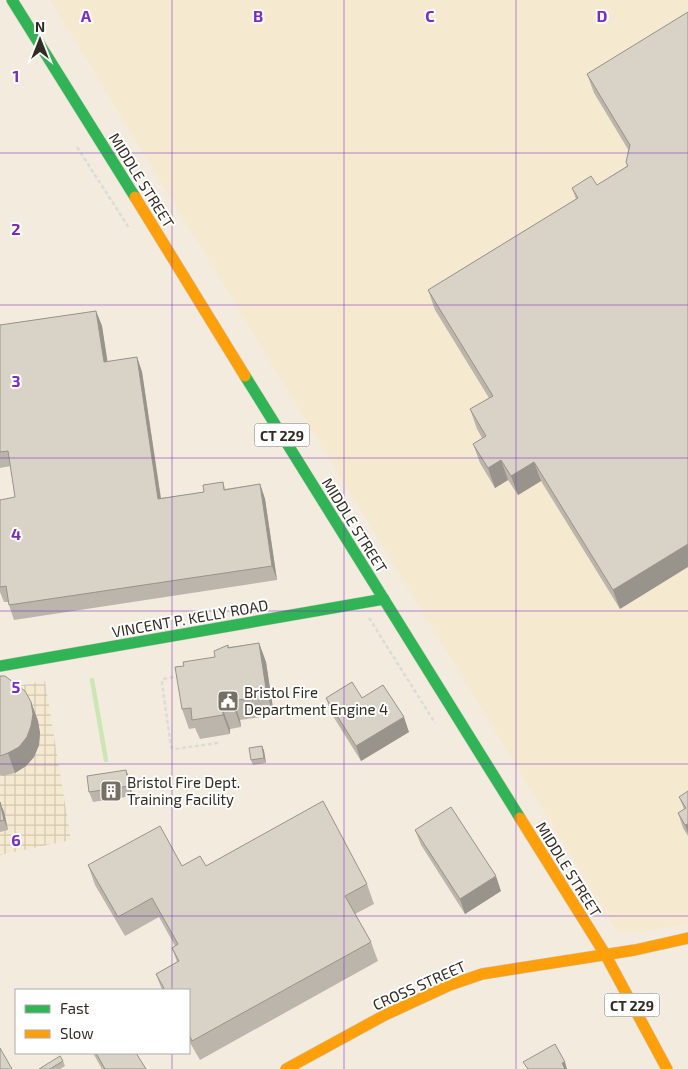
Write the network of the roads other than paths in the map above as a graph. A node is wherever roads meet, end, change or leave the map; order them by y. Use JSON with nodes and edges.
{"nodes":[{"id":1,"x":12,"y":0,"type":"edge"},
{"id":2,"x":384,"y":599,"type":"junction"},
{"id":3,"x":0,"y":666,"type":"edge"},
{"id":4,"x":688,"y":938,"type":"edge"},
{"id":5,"x":605,"y":954,"type":"junction"},
{"id":6,"x":286,"y":1069,"type":"edge"},
{"id":7,"x":667,"y":1069,"type":"edge"}],
"edges":[{"from":1,"to":2,"type":"main road","name":"MIDDLE STREET","number":"CT 229"},
{"from":2,"to":3,"type":"main road","name":"VINCENT P. KELLY ROAD"},
{"from":2,"to":5,"type":"main road","name":"MIDDLE STREET","number":"CT 229"},
{"from":4,"to":5,"type":"main road","name":"CROSS STREET"},
{"from":5,"to":6,"type":"main road","name":"CROSS STREET"},
{"from":5,"to":7,"type":"main road","name":"MIDDLE STREET","number":"CT 229"}]}
